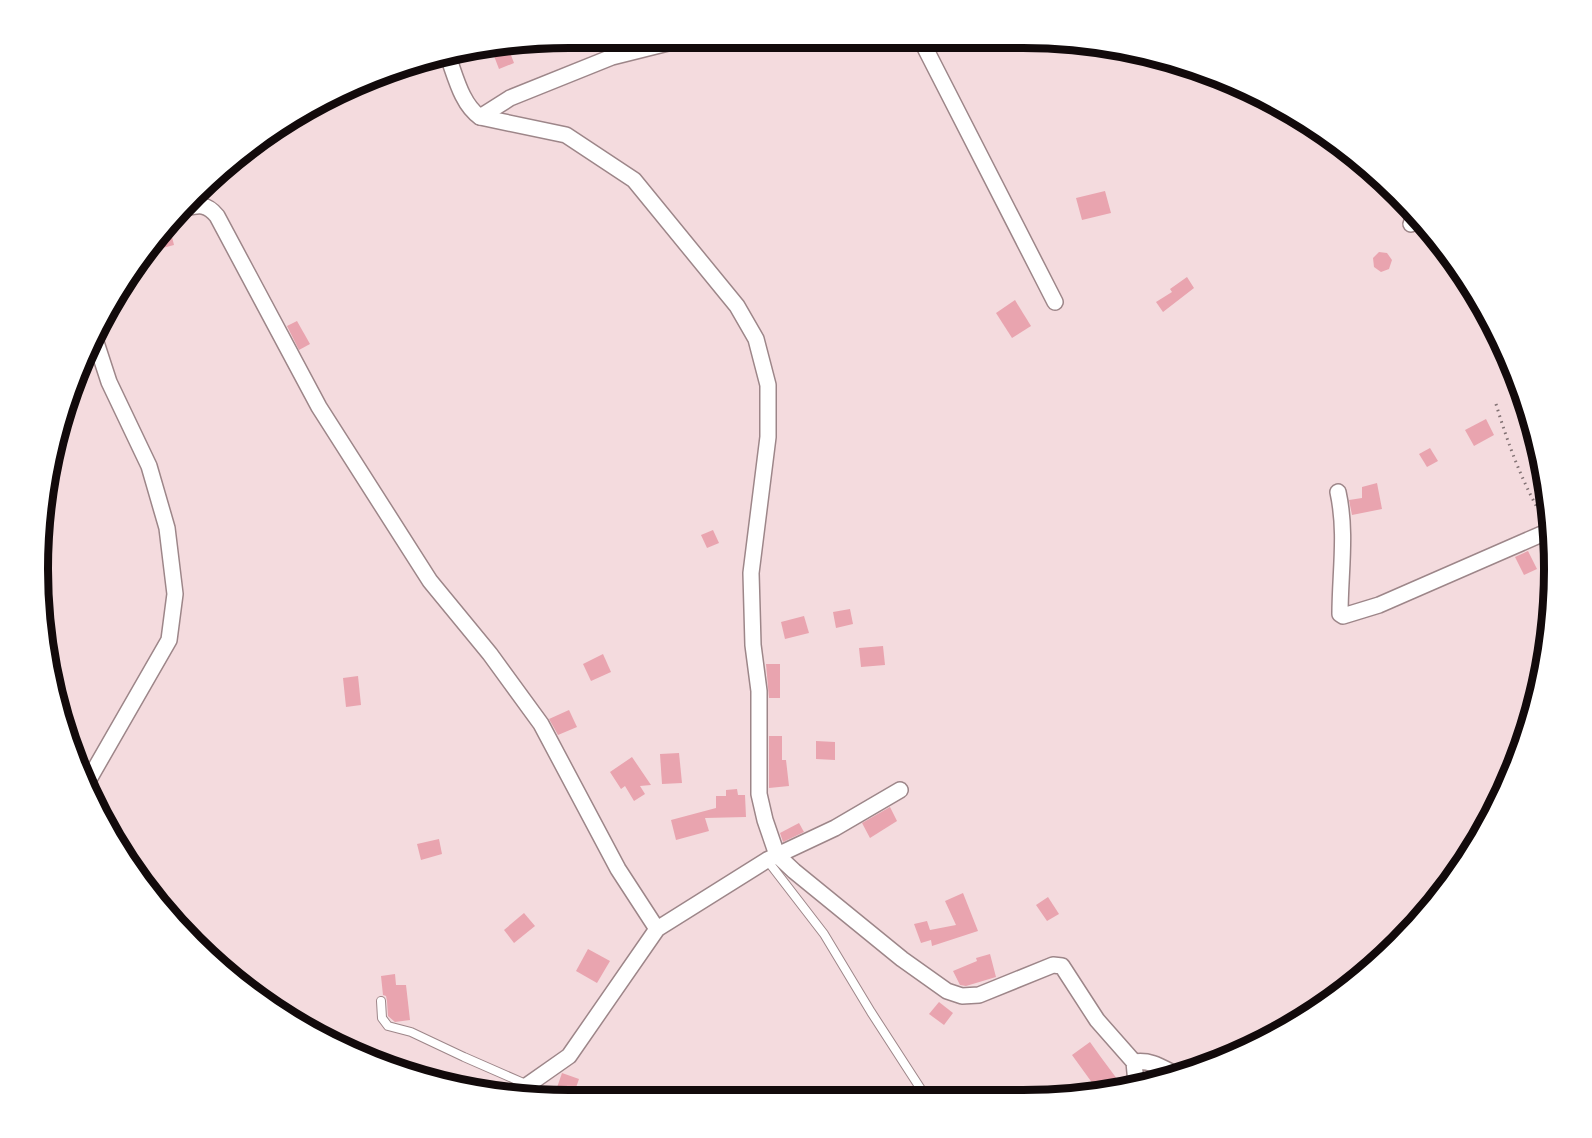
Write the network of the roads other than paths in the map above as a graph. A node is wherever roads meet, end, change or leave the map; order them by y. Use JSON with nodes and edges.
{"nodes":[{"id":1,"x":648,"y":48,"type":"edge"},
{"id":2,"x":925,"y":48,"type":"edge"},
{"id":3,"x":450,"y":62,"type":"edge"},
{"id":4,"x":480,"y":117,"type":"junction"},
{"id":5,"x":196,"y":206,"type":"edge"},
{"id":6,"x":1054,"y":302,"type":"dead end"},
{"id":7,"x":98,"y":348,"type":"edge"},
{"id":8,"x":1338,"y":492,"type":"dead end"},
{"id":9,"x":1543,"y":533,"type":"edge"},
{"id":10,"x":91,"y":775,"type":"edge"},
{"id":11,"x":900,"y":789,"type":"dead end"},
{"id":12,"x":772,"y":857,"type":"junction"},
{"id":13,"x":657,"y":928,"type":"junction"},
{"id":14,"x":381,"y":1001,"type":"dead end"},
{"id":15,"x":1134,"y":1062,"type":"junction"},
{"id":16,"x":1166,"y":1069,"type":"edge"},
{"id":17,"x":1135,"y":1077,"type":"edge"},
{"id":18,"x":528,"y":1084,"type":"junction"},
{"id":19,"x":523,"y":1088,"type":"edge"},
{"id":20,"x":921,"y":1090,"type":"edge"}],
"edges":[{"from":1,"to":4,"type":"street"},
{"from":2,"to":6,"type":"street"},
{"from":3,"to":4,"type":"street"},
{"from":4,"to":12,"type":"street"},
{"from":5,"to":13,"type":"street"},
{"from":7,"to":10,"type":"street"},
{"from":8,"to":9,"type":"street"},
{"from":11,"to":12,"type":"street"},
{"from":12,"to":13,"type":"street"},
{"from":12,"to":15,"type":"street"},
{"from":12,"to":20,"type":"lane"},
{"from":13,"to":18,"type":"street"},
{"from":14,"to":18,"type":"lane"},
{"from":15,"to":16,"type":"street"},
{"from":15,"to":17,"type":"street"},
{"from":18,"to":19,"type":"street"}]}
